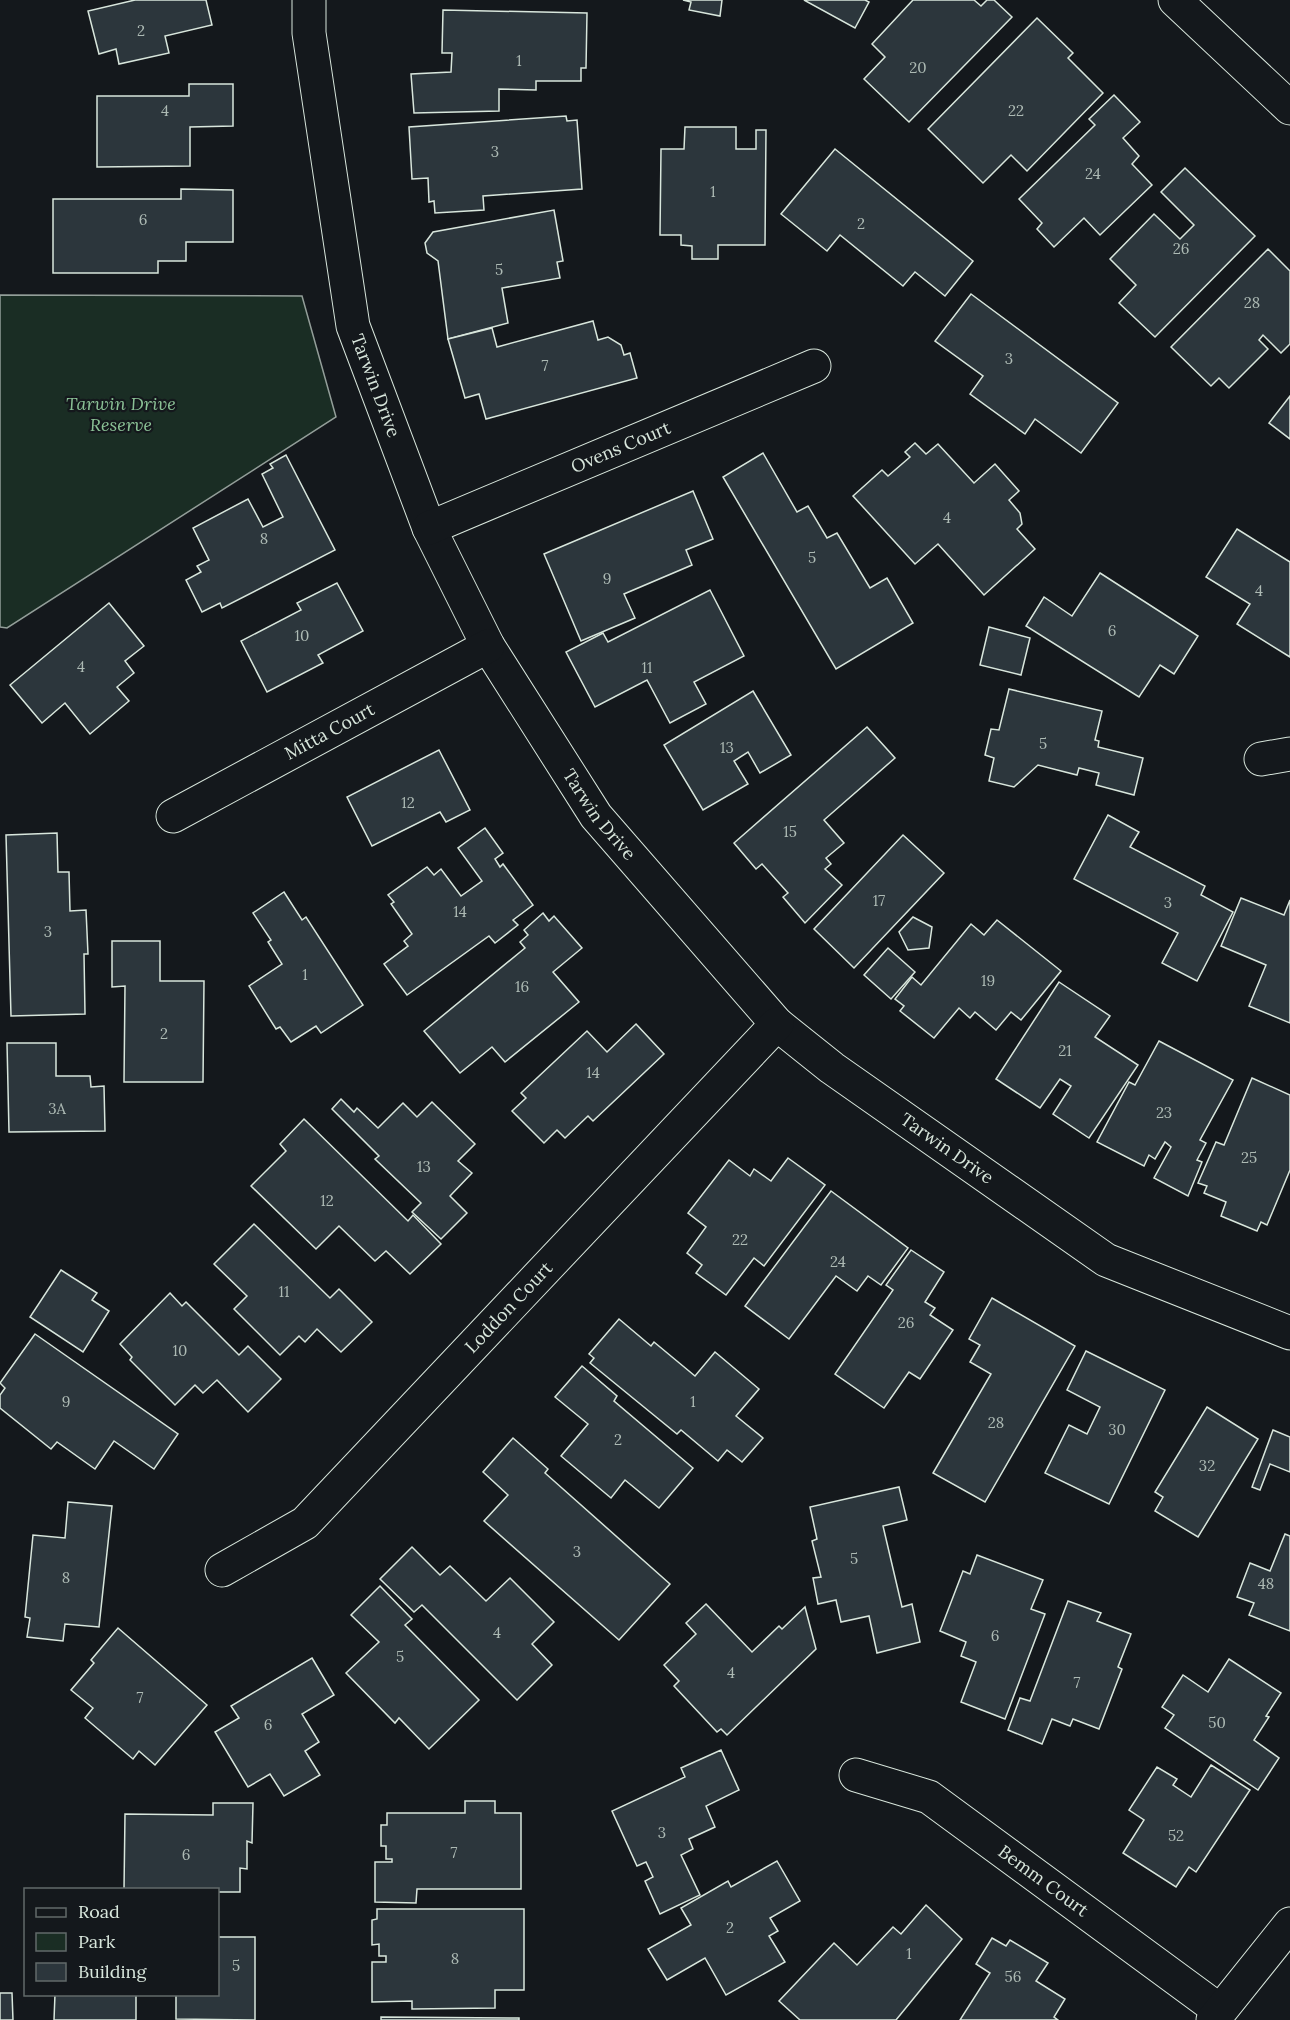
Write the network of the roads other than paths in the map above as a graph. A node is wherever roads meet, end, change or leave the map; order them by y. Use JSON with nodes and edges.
{"nodes":[{"id":1,"x":309,"y":0,"type":"edge"},
{"id":2,"x":1175,"y":0,"type":"edge"},
{"id":3,"x":1290,"y":108,"type":"edge"},
{"id":4,"x":814,"y":366,"type":"dead end"},
{"id":5,"x":429,"y":528,"type":"junction"},
{"id":6,"x":488,"y":646,"type":"junction"},
{"id":7,"x":173,"y":816,"type":"dead end"},
{"id":8,"x":777,"y":1024,"type":"junction"},
{"id":9,"x":1290,"y":1333,"type":"edge"},
{"id":10,"x":222,"y":1570,"type":"dead end"},
{"id":11,"x":856,"y":1775,"type":"dead end"},
{"id":12,"x":1290,"y":1924,"type":"edge"},
{"id":13,"x":1216,"y":2015,"type":"edge"}],
"edges":[{"from":1,"to":5,"type":"street","name":"Tarwin Drive"},
{"from":2,"to":3,"type":"street"},
{"from":4,"to":5,"type":"street","name":"Ovens Court"},
{"from":5,"to":6,"type":"street","name":"Tarwin Drive"},
{"from":6,"to":7,"type":"street","name":"Mitta Court"},
{"from":6,"to":8,"type":"street","name":"Tarwin Drive"},
{"from":8,"to":9,"type":"street","name":"Tarwin Drive"},
{"from":8,"to":10,"type":"street","name":"Loddon Court"},
{"from":11,"to":13,"type":"street","name":"Bemm Court"},
{"from":12,"to":13,"type":"street"}]}
